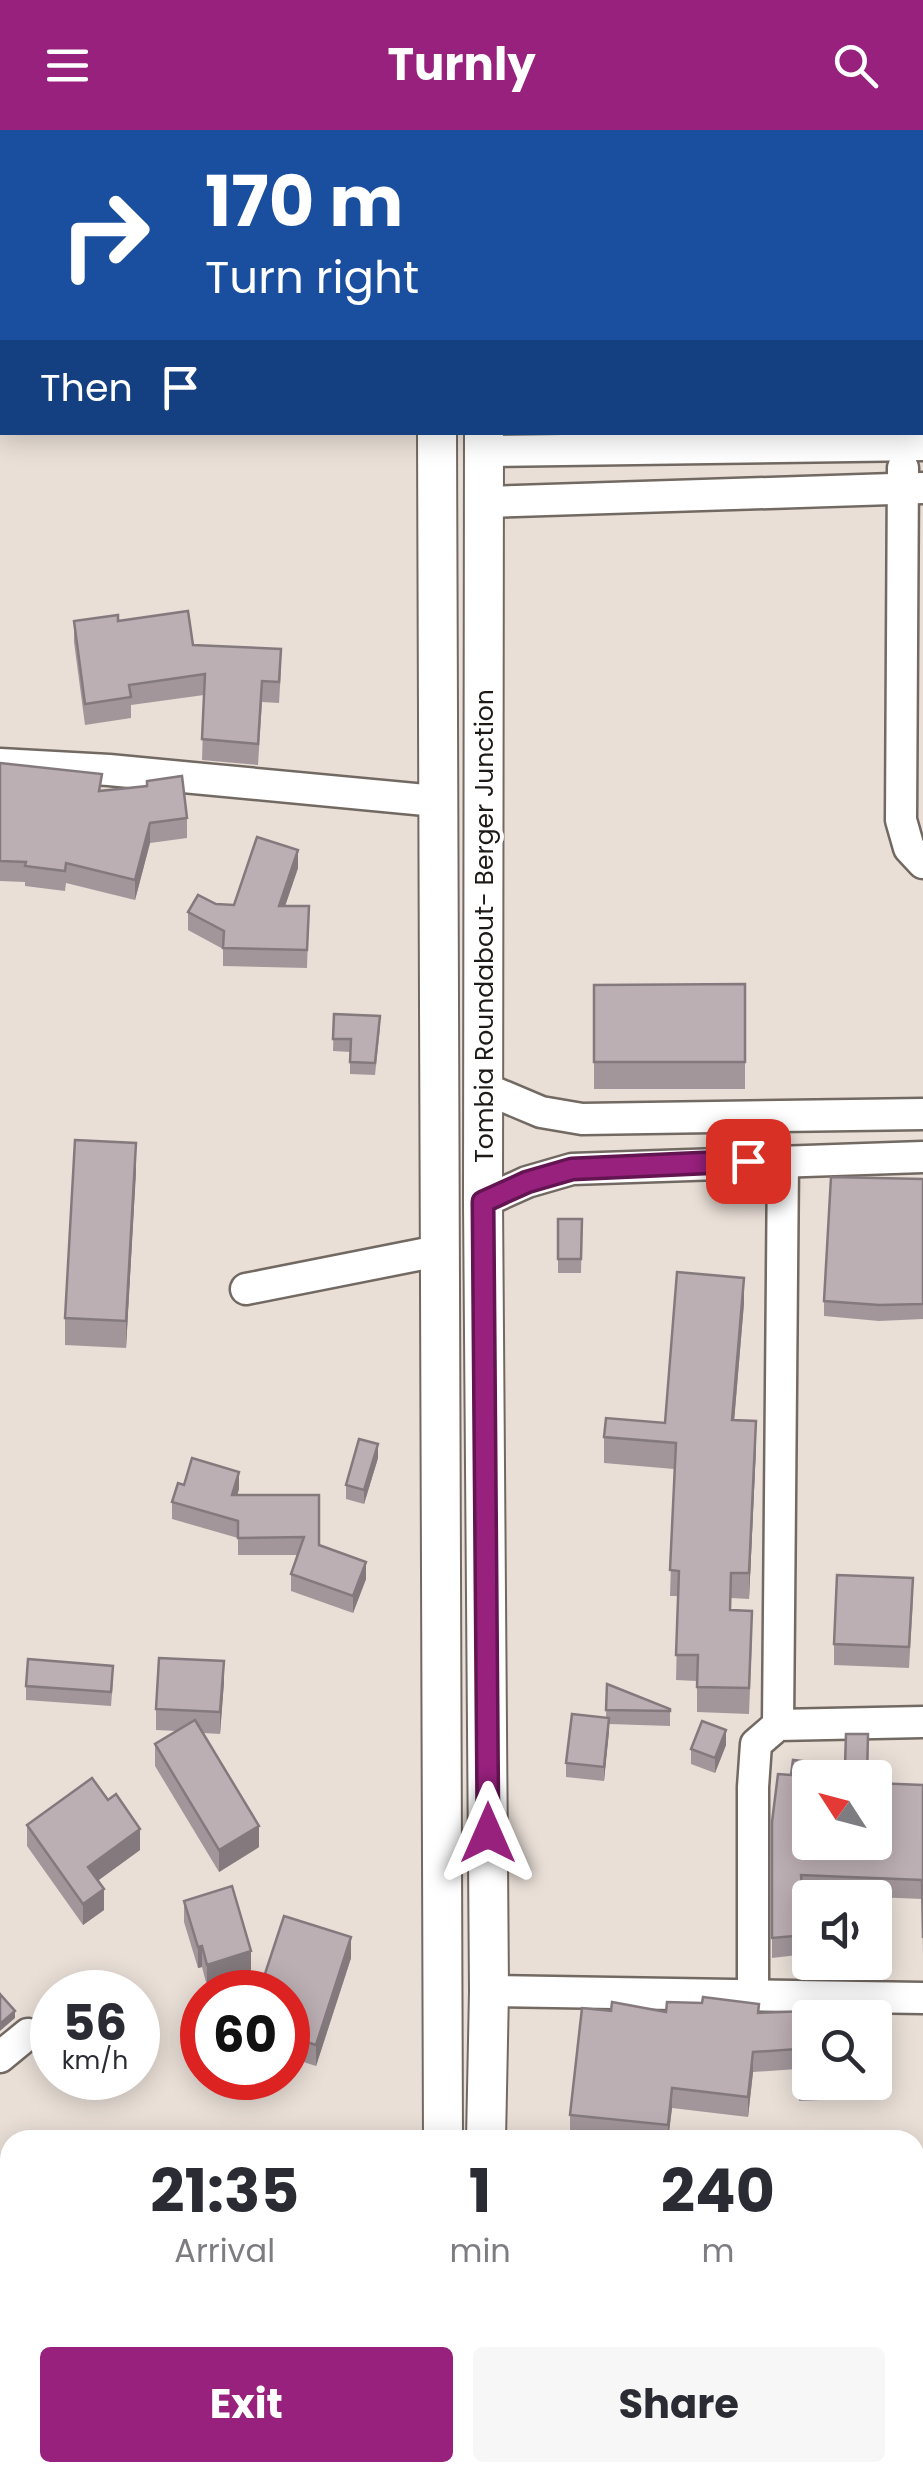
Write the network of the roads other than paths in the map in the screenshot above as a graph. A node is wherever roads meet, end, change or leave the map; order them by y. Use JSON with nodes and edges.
{"nodes":[{"id":1,"x":437,"y":435,"type":"edge"},
{"id":2,"x":484,"y":442,"type":"edge"},
{"id":3,"x":913,"y":445,"type":"edge"},
{"id":4,"x":913,"y":488,"type":"edge"},
{"id":5,"x":484,"y":502,"type":"junction"},
{"id":6,"x":0,"y":764,"type":"edge"},
{"id":7,"x":436,"y":802,"type":"junction"},
{"id":8,"x":923,"y":863,"type":"edge"},
{"id":9,"x":484,"y":1088,"type":"junction"},
{"id":10,"x":923,"y":1114,"type":"edge"},
{"id":11,"x":923,"y":1157,"type":"edge"},
{"id":12,"x":783,"y":1160,"type":"junction"},
{"id":13,"x":483,"y":1202,"type":"junction"},
{"id":14,"x":438,"y":1252,"type":"junction"},
{"id":15,"x":246,"y":1289,"type":"dead end"},
{"id":16,"x":923,"y":1722,"type":"edge"},
{"id":17,"x":778,"y":1725,"type":"junction"},
{"id":18,"x":488,"y":1991,"type":"junction"},
{"id":19,"x":752,"y":1995,"type":"junction"},
{"id":20,"x":923,"y":1998,"type":"edge"},
{"id":21,"x":28,"y":2034,"type":"dead end"},
{"id":22,"x":0,"y":2058,"type":"edge"},
{"id":23,"x":443,"y":2130,"type":"edge"},
{"id":24,"x":486,"y":2130,"type":"edge"}],
"edges":[{"from":1,"to":7,"type":"main road","name":"Tombia Roundabout- Berger Junction"},
{"from":2,"to":3,"type":"street"},
{"from":2,"to":5,"type":"main road","name":"Tombia Roundabout- Berger Junction"},
{"from":3,"to":4,"type":"street"},
{"from":4,"to":5,"type":"street"},
{"from":4,"to":8,"type":"street"},
{"from":5,"to":9,"type":"main road","name":"Tombia Roundabout- Berger Junction"},
{"from":6,"to":7,"type":"street"},
{"from":7,"to":14,"type":"main road","name":"Tombia Roundabout- Berger Junction"},
{"from":9,"to":10,"type":"street"},
{"from":9,"to":13,"type":"main road","name":"Tombia Roundabout- Berger Junction"},
{"from":11,"to":12,"type":"street"},
{"from":12,"to":13,"type":"street"},
{"from":12,"to":17,"type":"street"},
{"from":13,"to":18,"type":"main road","name":"Tombia Roundabout- Berger Junction"},
{"from":14,"to":15,"type":"street"},
{"from":14,"to":23,"type":"main road","name":"Tombia Roundabout- Berger Junction"},
{"from":16,"to":17,"type":"street"},
{"from":17,"to":19,"type":"street"},
{"from":18,"to":19,"type":"street"},
{"from":18,"to":24,"type":"main road","name":"Tombia Roundabout- Berger Junction"},
{"from":19,"to":20,"type":"street"},
{"from":21,"to":22,"type":"street"}]}
